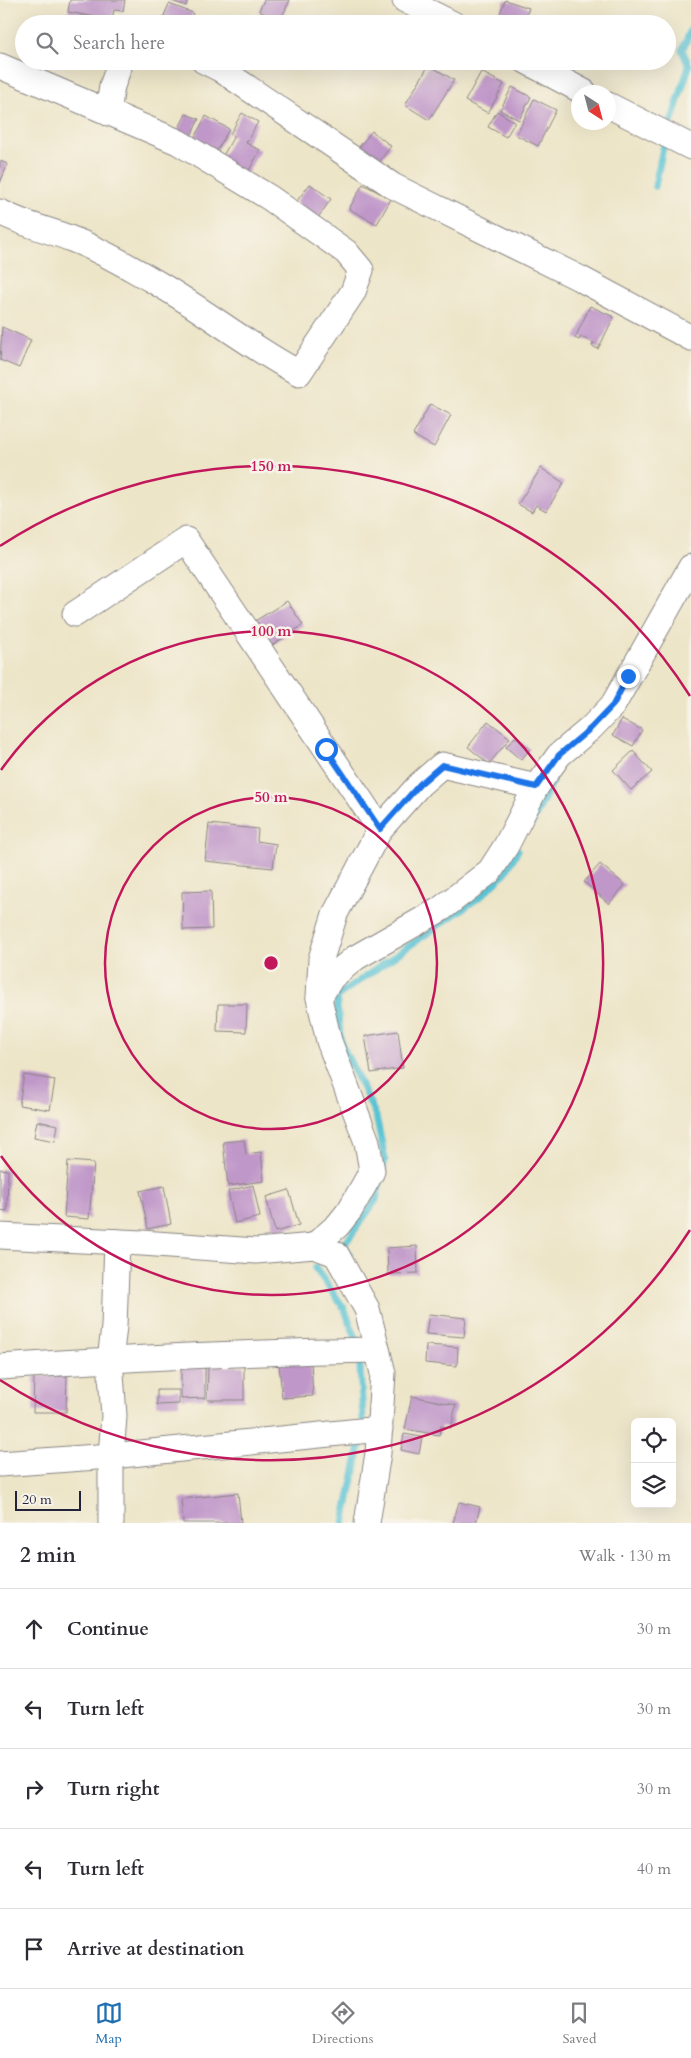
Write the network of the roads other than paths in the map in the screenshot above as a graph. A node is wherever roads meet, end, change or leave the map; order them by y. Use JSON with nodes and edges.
{"nodes":[{"id":1,"x":406,"y":0,"type":"edge"},
{"id":2,"x":435,"y":15,"type":"edge"},
{"id":3,"x":0,"y":66,"type":"edge"},
{"id":4,"x":118,"y":70,"type":"edge"},
{"id":5,"x":221,"y":70,"type":"edge"},
{"id":6,"x":543,"y":70,"type":"edge"},
{"id":7,"x":571,"y":85,"type":"edge"},
{"id":8,"x":616,"y":109,"type":"edge"},
{"id":9,"x":108,"y":113,"type":"junction"},
{"id":10,"x":691,"y":147,"type":"edge"},
{"id":11,"x":0,"y":212,"type":"edge"},
{"id":12,"x":691,"y":338,"type":"edge"},
{"id":13,"x":691,"y":567,"type":"edge"},
{"id":14,"x":75,"y":614,"type":"dead end"},
{"id":15,"x":536,"y":787,"type":"junction"},
{"id":16,"x":380,"y":829,"type":"junction"},
{"id":17,"x":319,"y":998,"type":"junction"},
{"id":18,"x":0,"y":1236,"type":"edge"},
{"id":19,"x":117,"y":1242,"type":"junction"},
{"id":20,"x":314,"y":1246,"type":"junction"},
{"id":21,"x":377,"y":1350,"type":"junction"},
{"id":22,"x":110,"y":1360,"type":"junction"},
{"id":23,"x":0,"y":1367,"type":"edge"},
{"id":24,"x":380,"y":1429,"type":"junction"},
{"id":25,"x":111,"y":1456,"type":"junction"},
{"id":26,"x":0,"y":1464,"type":"edge"},
{"id":27,"x":111,"y":1523,"type":"edge"},
{"id":28,"x":367,"y":1523,"type":"edge"}],
"edges":[{"from":1,"to":2,"type":"street"},
{"from":3,"to":9,"type":"street"},
{"from":4,"to":9,"type":"street"},
{"from":5,"to":12,"type":"street"},
{"from":6,"to":7,"type":"street"},
{"from":8,"to":10,"type":"street"},
{"from":9,"to":11,"type":"street"},
{"from":13,"to":15,"type":"street"},
{"from":14,"to":16,"type":"street"},
{"from":15,"to":16,"type":"street"},
{"from":15,"to":17,"type":"street"},
{"from":16,"to":17,"type":"street"},
{"from":17,"to":20,"type":"street"},
{"from":18,"to":19,"type":"street"},
{"from":19,"to":20,"type":"street"},
{"from":19,"to":22,"type":"street"},
{"from":20,"to":21,"type":"street"},
{"from":21,"to":22,"type":"street"},
{"from":21,"to":24,"type":"street"},
{"from":22,"to":23,"type":"street"},
{"from":22,"to":25,"type":"street"},
{"from":24,"to":25,"type":"street"},
{"from":24,"to":28,"type":"street"},
{"from":25,"to":26,"type":"street"},
{"from":25,"to":27,"type":"street"}]}
